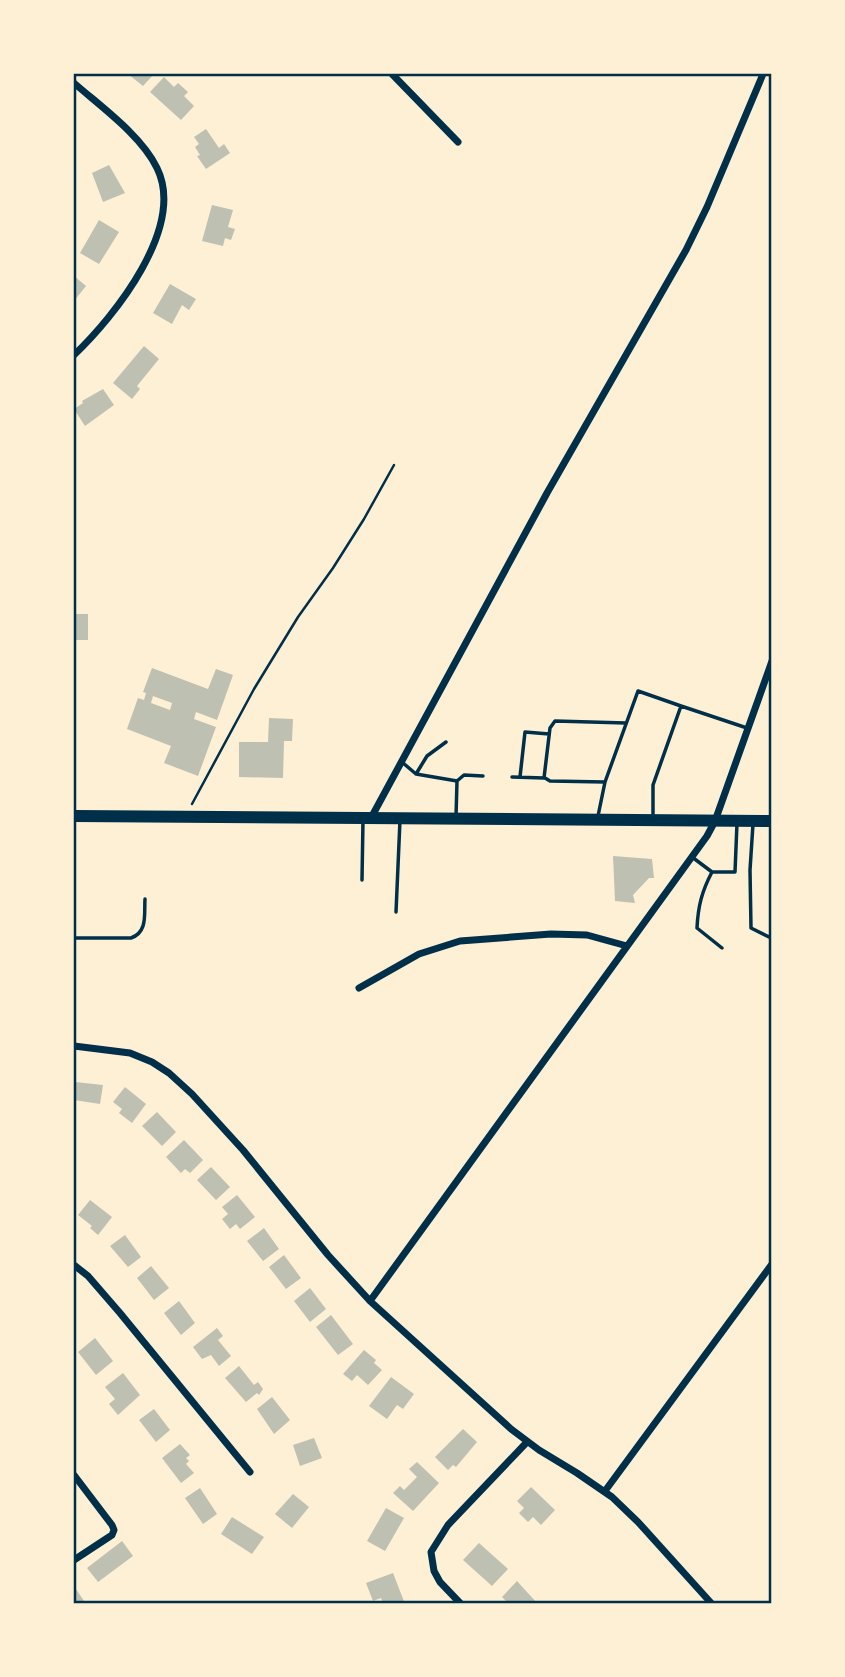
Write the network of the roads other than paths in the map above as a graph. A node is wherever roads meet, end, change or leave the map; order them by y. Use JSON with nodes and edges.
{"nodes":[{"id":1,"x":392,"y":74,"type":"edge"},
{"id":2,"x":763,"y":74,"type":"edge"},
{"id":3,"x":74,"y":83,"type":"edge"},
{"id":4,"x":458,"y":142,"type":"dead end"},
{"id":5,"x":74,"y":355,"type":"edge"},
{"id":6,"x":772,"y":661,"type":"edge"},
{"id":7,"x":681,"y":706,"type":"junction"},
{"id":8,"x":626,"y":723,"type":"junction"},
{"id":9,"x":747,"y":728,"type":"junction"},
{"id":10,"x":549,"y":734,"type":"junction"},
{"id":11,"x":446,"y":742,"type":"dead end"},
{"id":12,"x":401,"y":761,"type":"junction"},
{"id":13,"x":416,"y":774,"type":"junction"},
{"id":14,"x":482,"y":776,"type":"dead end"},
{"id":15,"x":512,"y":777,"type":"dead end"},
{"id":16,"x":520,"y":777,"type":"junction"},
{"id":17,"x":544,"y":778,"type":"junction"},
{"id":18,"x":457,"y":781,"type":"junction"},
{"id":19,"x":605,"y":782,"type":"junction"},
{"id":20,"x":74,"y":816,"type":"edge"},
{"id":21,"x":367,"y":818,"type":"junction"},
{"id":22,"x":400,"y":818,"type":"junction"},
{"id":23,"x":456,"y":818,"type":"junction"},
{"id":24,"x":598,"y":818,"type":"junction"},
{"id":25,"x":653,"y":820,"type":"junction"},
{"id":26,"x":715,"y":821,"type":"junction"},
{"id":27,"x":737,"y":821,"type":"junction"},
{"id":28,"x":772,"y":821,"type":"edge"},
{"id":29,"x":753,"y":822,"type":"junction"},
{"id":30,"x":692,"y":857,"type":"junction"},
{"id":31,"x":712,"y":872,"type":"junction"},
{"id":32,"x":362,"y":880,"type":"dead end"},
{"id":33,"x":145,"y":899,"type":"dead end"},
{"id":34,"x":396,"y":912,"type":"dead end"},
{"id":35,"x":772,"y":934,"type":"edge"},
{"id":36,"x":74,"y":938,"type":"edge"},
{"id":37,"x":627,"y":946,"type":"junction"},
{"id":38,"x":722,"y":948,"type":"dead end"},
{"id":39,"x":359,"y":988,"type":"dead end"},
{"id":40,"x":74,"y":1046,"type":"edge"},
{"id":41,"x":772,"y":1264,"type":"edge"},
{"id":42,"x":74,"y":1265,"type":"edge"},
{"id":43,"x":370,"y":1301,"type":"junction"},
{"id":44,"x":527,"y":1442,"type":"junction"},
{"id":45,"x":250,"y":1472,"type":"dead end"},
{"id":46,"x":74,"y":1475,"type":"edge"},
{"id":47,"x":605,"y":1491,"type":"junction"},
{"id":48,"x":74,"y":1560,"type":"edge"},
{"id":49,"x":461,"y":1604,"type":"edge"},
{"id":50,"x":712,"y":1604,"type":"edge"}],
"edges":[{"from":1,"to":4,"type":"street"},
{"from":2,"to":12,"type":"street"},
{"from":3,"to":5,"type":"street"},
{"from":6,"to":9,"type":"street"},
{"from":7,"to":8,"type":"lane"},
{"from":7,"to":9,"type":"lane"},
{"from":7,"to":25,"type":"lane"},
{"from":8,"to":10,"type":"lane"},
{"from":8,"to":19,"type":"lane"},
{"from":9,"to":26,"type":"street"},
{"from":10,"to":16,"type":"lane"},
{"from":10,"to":17,"type":"lane"},
{"from":11,"to":13,"type":"lane"},
{"from":12,"to":13,"type":"lane"},
{"from":12,"to":21,"type":"street"},
{"from":13,"to":18,"type":"lane"},
{"from":14,"to":18,"type":"lane"},
{"from":15,"to":16,"type":"lane"},
{"from":16,"to":17,"type":"lane"},
{"from":17,"to":19,"type":"lane"},
{"from":18,"to":23,"type":"lane"},
{"from":19,"to":24,"type":"lane"},
{"from":20,"to":21,"type":"main road"},
{"from":21,"to":22,"type":"main road"},
{"from":21,"to":32,"type":"lane"},
{"from":22,"to":23,"type":"main road"},
{"from":22,"to":34,"type":"lane"},
{"from":23,"to":24,"type":"main road"},
{"from":24,"to":25,"type":"main road"},
{"from":25,"to":26,"type":"main road"},
{"from":26,"to":27,"type":"main road"},
{"from":26,"to":30,"type":"street"},
{"from":27,"to":29,"type":"main road"},
{"from":27,"to":31,"type":"lane"},
{"from":28,"to":29,"type":"main road"},
{"from":29,"to":35,"type":"lane"},
{"from":30,"to":31,"type":"lane"},
{"from":30,"to":37,"type":"street"},
{"from":31,"to":38,"type":"lane"},
{"from":33,"to":36,"type":"lane"},
{"from":37,"to":39,"type":"street"},
{"from":37,"to":43,"type":"street"},
{"from":40,"to":43,"type":"street"},
{"from":41,"to":47,"type":"street"},
{"from":42,"to":45,"type":"street"},
{"from":43,"to":44,"type":"street"},
{"from":44,"to":47,"type":"street"},
{"from":44,"to":49,"type":"street"},
{"from":46,"to":48,"type":"street"},
{"from":47,"to":50,"type":"street"}]}
